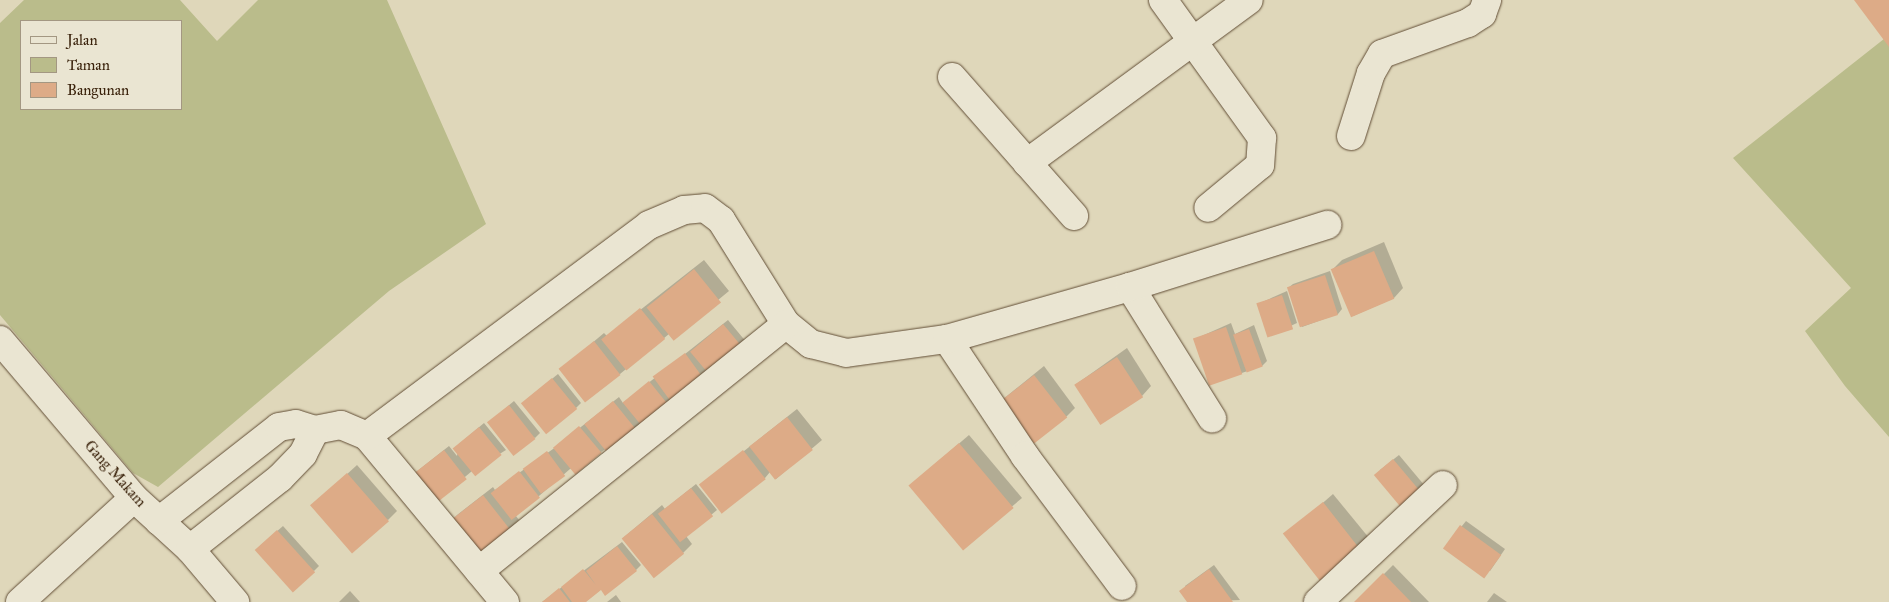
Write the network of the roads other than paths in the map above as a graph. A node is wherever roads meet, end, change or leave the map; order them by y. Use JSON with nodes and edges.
{"nodes":[{"id":1,"x":1163,"y":0,"type":"edge"},
{"id":2,"x":1249,"y":0,"type":"edge"},
{"id":3,"x":1487,"y":0,"type":"edge"},
{"id":4,"x":1195,"y":42,"type":"junction"},
{"id":5,"x":952,"y":77,"type":"dead end"},
{"id":6,"x":1350,"y":136,"type":"dead end"},
{"id":7,"x":1027,"y":163,"type":"junction"},
{"id":8,"x":1208,"y":208,"type":"dead end"},
{"id":9,"x":1074,"y":216,"type":"dead end"},
{"id":10,"x":1327,"y":225,"type":"dead end"},
{"id":11,"x":1130,"y":287,"type":"junction"},
{"id":12,"x":786,"y":324,"type":"junction"},
{"id":13,"x":947,"y":339,"type":"junction"},
{"id":14,"x":1,"y":344,"type":"edge"},
{"id":15,"x":1212,"y":418,"type":"dead end"},
{"id":16,"x":315,"y":430,"type":"junction"},
{"id":17,"x":367,"y":436,"type":"junction"},
{"id":18,"x":1443,"y":485,"type":"dead end"},
{"id":19,"x":134,"y":498,"type":"junction"},
{"id":20,"x":159,"y":521,"type":"junction"},
{"id":21,"x":190,"y":549,"type":"junction"},
{"id":22,"x":479,"y":570,"type":"junction"},
{"id":23,"x":1122,"y":586,"type":"dead end"},
{"id":24,"x":20,"y":602,"type":"edge"},
{"id":25,"x":234,"y":602,"type":"edge"},
{"id":26,"x":505,"y":602,"type":"edge"},
{"id":27,"x":1318,"y":602,"type":"edge"}],
"edges":[{"from":1,"to":4,"type":"street"},
{"from":2,"to":4,"type":"street"},
{"from":3,"to":6,"type":"street"},
{"from":4,"to":7,"type":"street"},
{"from":4,"to":8,"type":"street"},
{"from":5,"to":7,"type":"street"},
{"from":7,"to":9,"type":"street"},
{"from":10,"to":11,"type":"street"},
{"from":11,"to":13,"type":"street"},
{"from":11,"to":15,"type":"street"},
{"from":12,"to":13,"type":"street"},
{"from":12,"to":17,"type":"street"},
{"from":12,"to":22,"type":"street"},
{"from":13,"to":23,"type":"street"},
{"from":14,"to":19,"type":"street","name":"Gang Makam"},
{"from":16,"to":17,"type":"street"},
{"from":16,"to":20,"type":"street"},
{"from":16,"to":21,"type":"street"},
{"from":17,"to":22,"type":"street"},
{"from":18,"to":27,"type":"street"},
{"from":19,"to":20,"type":"street","name":"Gang Makam"},
{"from":19,"to":24,"type":"street"},
{"from":20,"to":21,"type":"street","name":"Gang Makam"},
{"from":21,"to":25,"type":"street","name":"Gang Makam"},
{"from":22,"to":26,"type":"street"}]}
